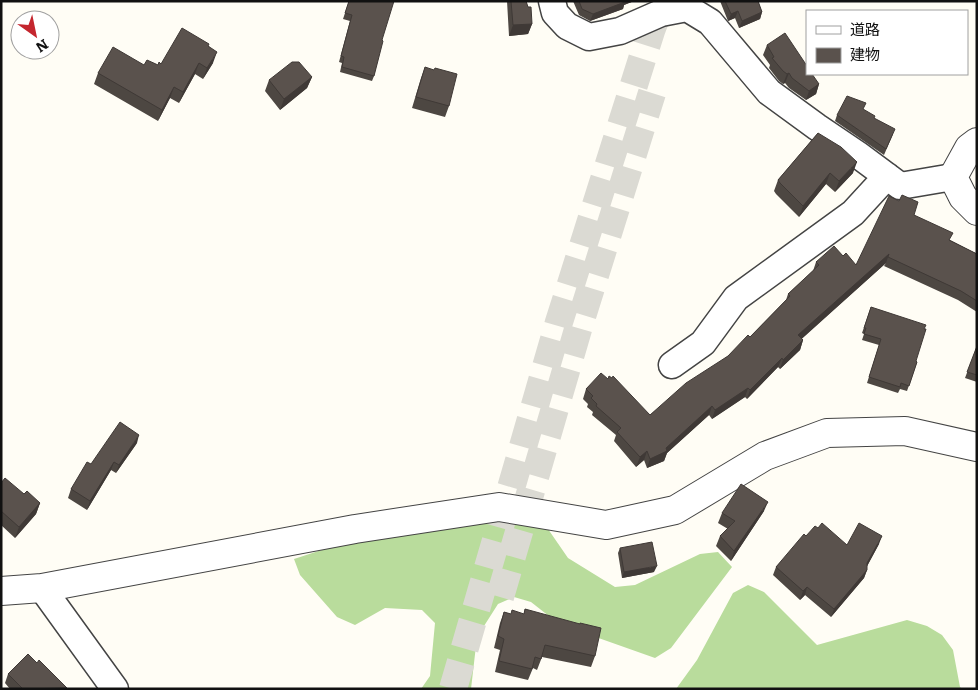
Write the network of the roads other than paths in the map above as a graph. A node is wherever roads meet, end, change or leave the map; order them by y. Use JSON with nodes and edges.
{"nodes":[{"id":1,"x":552,"y":1,"type":"edge"},
{"id":2,"x":686,"y":5,"type":"edge"},
{"id":3,"x":977,"y":142,"type":"edge"},
{"id":4,"x":887,"y":176,"type":"junction"},
{"id":5,"x":953,"y":177,"type":"junction"},
{"id":6,"x":977,"y":211,"type":"edge"},
{"id":7,"x":672,"y":365,"type":"dead end"},
{"id":8,"x":977,"y":447,"type":"edge"},
{"id":9,"x":42,"y":588,"type":"junction"},
{"id":10,"x":1,"y":591,"type":"edge"},
{"id":11,"x":114,"y":689,"type":"edge"}],
"edges":[{"from":1,"to":2,"type":"street"},
{"from":2,"to":4,"type":"street"},
{"from":3,"to":5,"type":"street"},
{"from":4,"to":5,"type":"street"},
{"from":4,"to":7,"type":"street"},
{"from":5,"to":6,"type":"street"},
{"from":8,"to":9,"type":"street"},
{"from":9,"to":10,"type":"street"},
{"from":9,"to":11,"type":"street"}]}
